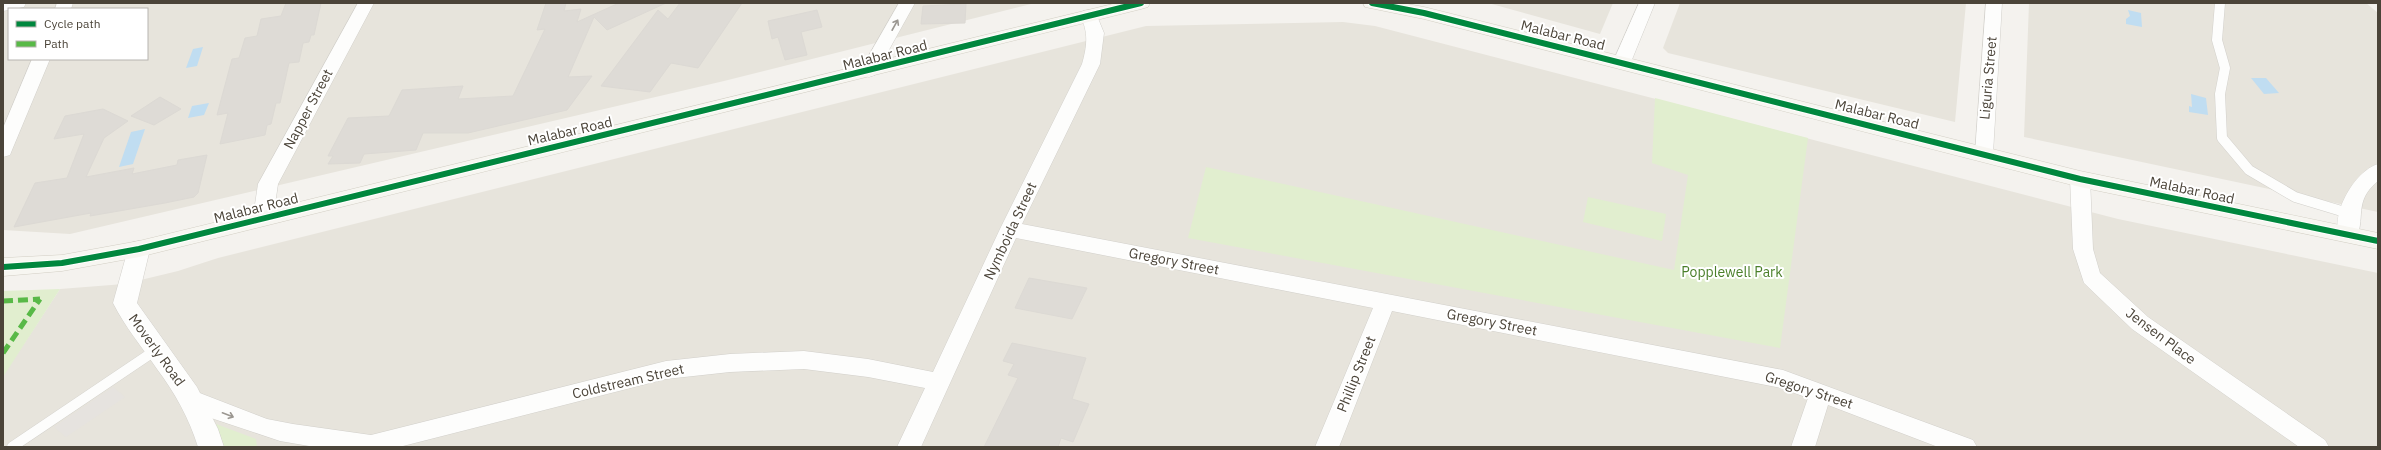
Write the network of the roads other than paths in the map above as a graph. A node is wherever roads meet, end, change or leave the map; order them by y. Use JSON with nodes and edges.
{"nodes":[{"id":1,"x":18,"y":3,"type":"edge"},
{"id":2,"x":366,"y":3,"type":"edge"},
{"id":3,"x":907,"y":3,"type":"edge"},
{"id":4,"x":1141,"y":3,"type":"edge"},
{"id":5,"x":1372,"y":3,"type":"edge"},
{"id":6,"x":1646,"y":3,"type":"edge"},
{"id":7,"x":1994,"y":3,"type":"edge"},
{"id":8,"x":2220,"y":3,"type":"edge"},
{"id":9,"x":3,"y":6,"type":"edge"},
{"id":10,"x":1089,"y":15,"type":"junction"},
{"id":11,"x":42,"y":60,"type":"edge"},
{"id":12,"x":1622,"y":62,"type":"junction"},
{"id":13,"x":869,"y":71,"type":"junction"},
{"id":14,"x":3,"y":150,"type":"edge"},
{"id":15,"x":1984,"y":153,"type":"junction"},
{"id":16,"x":2378,"y":171,"type":"edge"},
{"id":17,"x":2080,"y":179,"type":"junction"},
{"id":18,"x":2348,"y":214,"type":"junction"},
{"id":19,"x":263,"y":218,"type":"junction"},
{"id":20,"x":1010,"y":229,"type":"junction"},
{"id":21,"x":2348,"y":235,"type":"junction"},
{"id":22,"x":2378,"y":241,"type":"edge"},
{"id":23,"x":139,"y":249,"type":"junction"},
{"id":24,"x":3,"y":267,"type":"edge"},
{"id":25,"x":1386,"y":301,"type":"junction"},
{"id":26,"x":156,"y":350,"type":"junction"},
{"id":27,"x":940,"y":382,"type":"junction"},
{"id":28,"x":1821,"y":392,"type":"junction"},
{"id":29,"x":192,"y":399,"type":"junction"},
{"id":30,"x":365,"y":446,"type":"edge"},
{"id":31,"x":12,"y":447,"type":"edge"},
{"id":32,"x":211,"y":447,"type":"edge"},
{"id":33,"x":909,"y":447,"type":"edge"},
{"id":34,"x":1327,"y":447,"type":"edge"},
{"id":35,"x":1803,"y":447,"type":"edge"},
{"id":36,"x":1965,"y":447,"type":"edge"},
{"id":37,"x":2317,"y":447,"type":"edge"}],
"edges":[{"from":1,"to":9,"type":"street"},
{"from":2,"to":19,"type":"street","name":"Napper Street"},
{"from":13,"to":3,"type":"street","one_way":true},
{"from":4,"to":10,"type":"main road","name":"Malabar Road"},
{"from":5,"to":12,"type":"main road","name":"Malabar Road"},
{"from":6,"to":12,"type":"street"},
{"from":7,"to":15,"type":"street","name":"Liguria Street"},
{"from":8,"to":18,"type":"lane"},
{"from":10,"to":13,"type":"main road","name":"Malabar Road"},
{"from":10,"to":20,"type":"street","name":"Nymboida Street"},
{"from":11,"to":14,"type":"street"},
{"from":12,"to":15,"type":"main road","name":"Malabar Road"},
{"from":13,"to":19,"type":"main road","name":"Malabar Road"},
{"from":15,"to":17,"type":"main road","name":"Malabar Road"},
{"from":16,"to":18,"type":"street"},
{"from":17,"to":21,"type":"main road","name":"Malabar Road"},
{"from":17,"to":37,"type":"street","name":"Jensen Place"},
{"from":18,"to":21,"type":"street"},
{"from":19,"to":23,"type":"main road","name":"Malabar Road"},
{"from":20,"to":25,"type":"street","name":"Gregory Street"},
{"from":20,"to":27,"type":"street","name":"Nymboida Street"},
{"from":21,"to":22,"type":"main road","name":"Malabar Road"},
{"from":23,"to":24,"type":"main road","name":"Malabar Road"},
{"from":23,"to":26,"type":"street","name":"Moverly Road"},
{"from":25,"to":28,"type":"street","name":"Gregory Street"},
{"from":25,"to":34,"type":"street","name":"Phillip Street"},
{"from":26,"to":29,"type":"street","name":"Moverly Road"},
{"from":26,"to":31,"type":"lane"},
{"from":27,"to":30,"type":"street","name":"Coldstream Street"},
{"from":27,"to":33,"type":"street","name":"Nymboida Street"},
{"from":28,"to":35,"type":"street"},
{"from":28,"to":36,"type":"street","name":"Gregory Street"},
{"from":29,"to":30,"type":"street","name":"Coldstream Street","one_way":true},
{"from":29,"to":32,"type":"street","name":"Moverly Road"}]}
